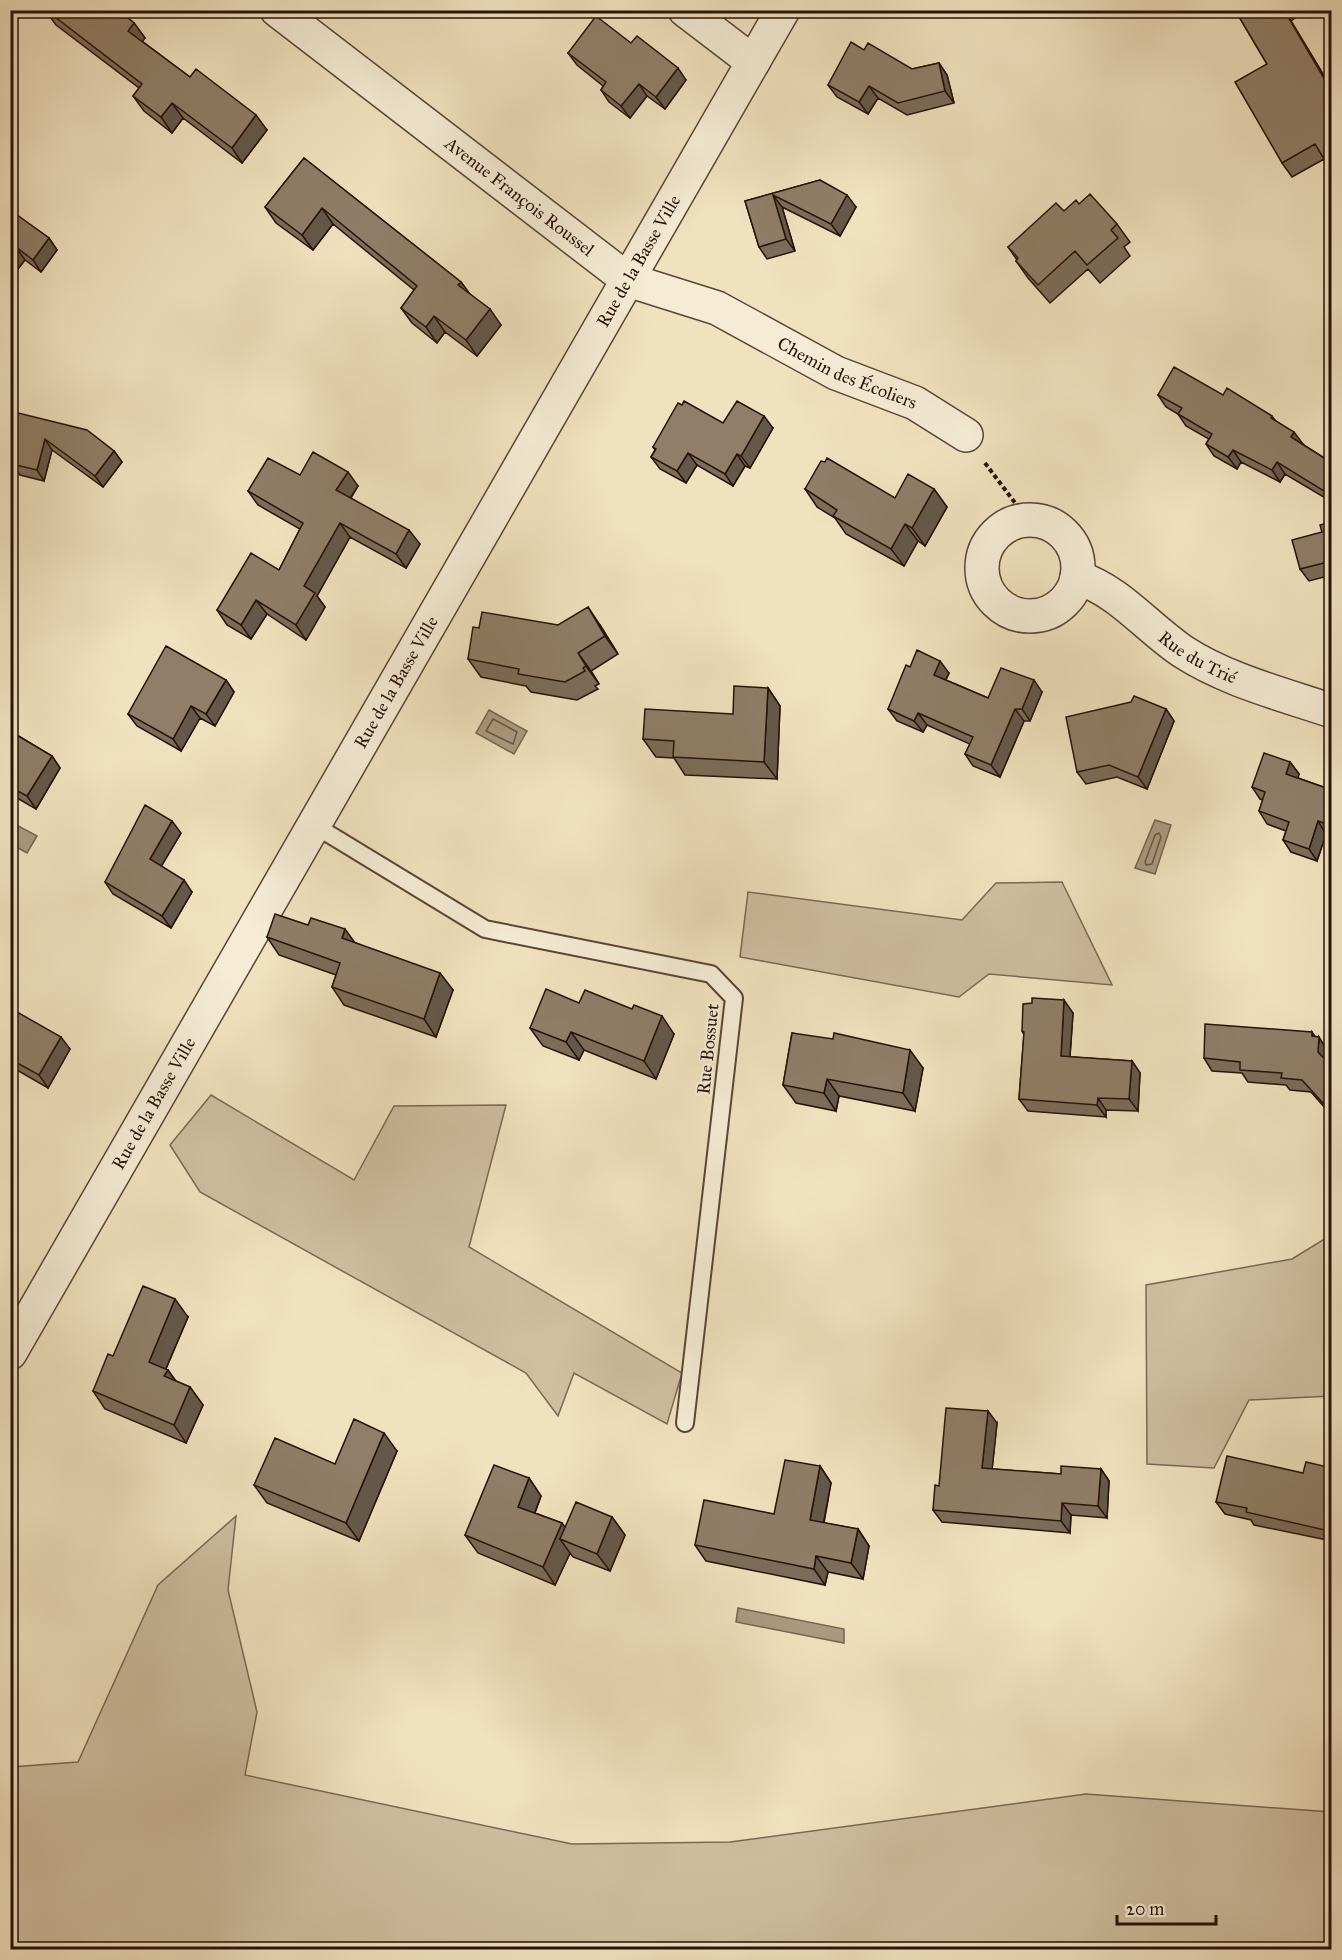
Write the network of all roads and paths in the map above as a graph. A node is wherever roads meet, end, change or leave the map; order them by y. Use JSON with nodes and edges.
{"nodes":[{"id":1,"x":277,"y":10,"type":"edge"},
{"id":2,"x":685,"y":10,"type":"edge"},
{"id":3,"x":783,"y":10,"type":"edge"},
{"id":4,"x":753,"y":63,"type":"junction"},
{"id":5,"x":628,"y":280,"type":"junction"},
{"id":6,"x":966,"y":435,"type":"joint"},
{"id":7,"x":1028,"y":520,"type":"junction"},
{"id":8,"x":1077,"y":577,"type":"junction"},
{"id":9,"x":1332,"y":711,"type":"edge"},
{"id":10,"x":314,"y":825,"type":"junction"},
{"id":11,"x":10,"y":1353,"type":"edge"},
{"id":12,"x":685,"y":1423,"type":"dead end"}],
"edges":[{"from":1,"to":5,"type":"street","name":"Avenue François Roussel"},
{"from":2,"to":4,"type":"street"},
{"from":3,"to":4,"type":"street","name":"Rue de la Basse Ville"},
{"from":4,"to":5,"type":"street","name":"Rue de la Basse Ville"},
{"from":5,"to":6,"type":"street","name":"Chemin des Écoliers"},
{"from":5,"to":10,"type":"street","name":"Rue de la Basse Ville"},
{"from":6,"to":7,"type":"path"},
{"from":7,"to":8,"type":"street"},
{"from":7,"to":8,"type":"street"},
{"from":8,"to":9,"type":"street","name":"Rue du Trié"},
{"from":10,"to":11,"type":"street","name":"Rue de la Basse Ville"},
{"from":10,"to":12,"type":"lane","name":"Rue Bossuet"}]}
